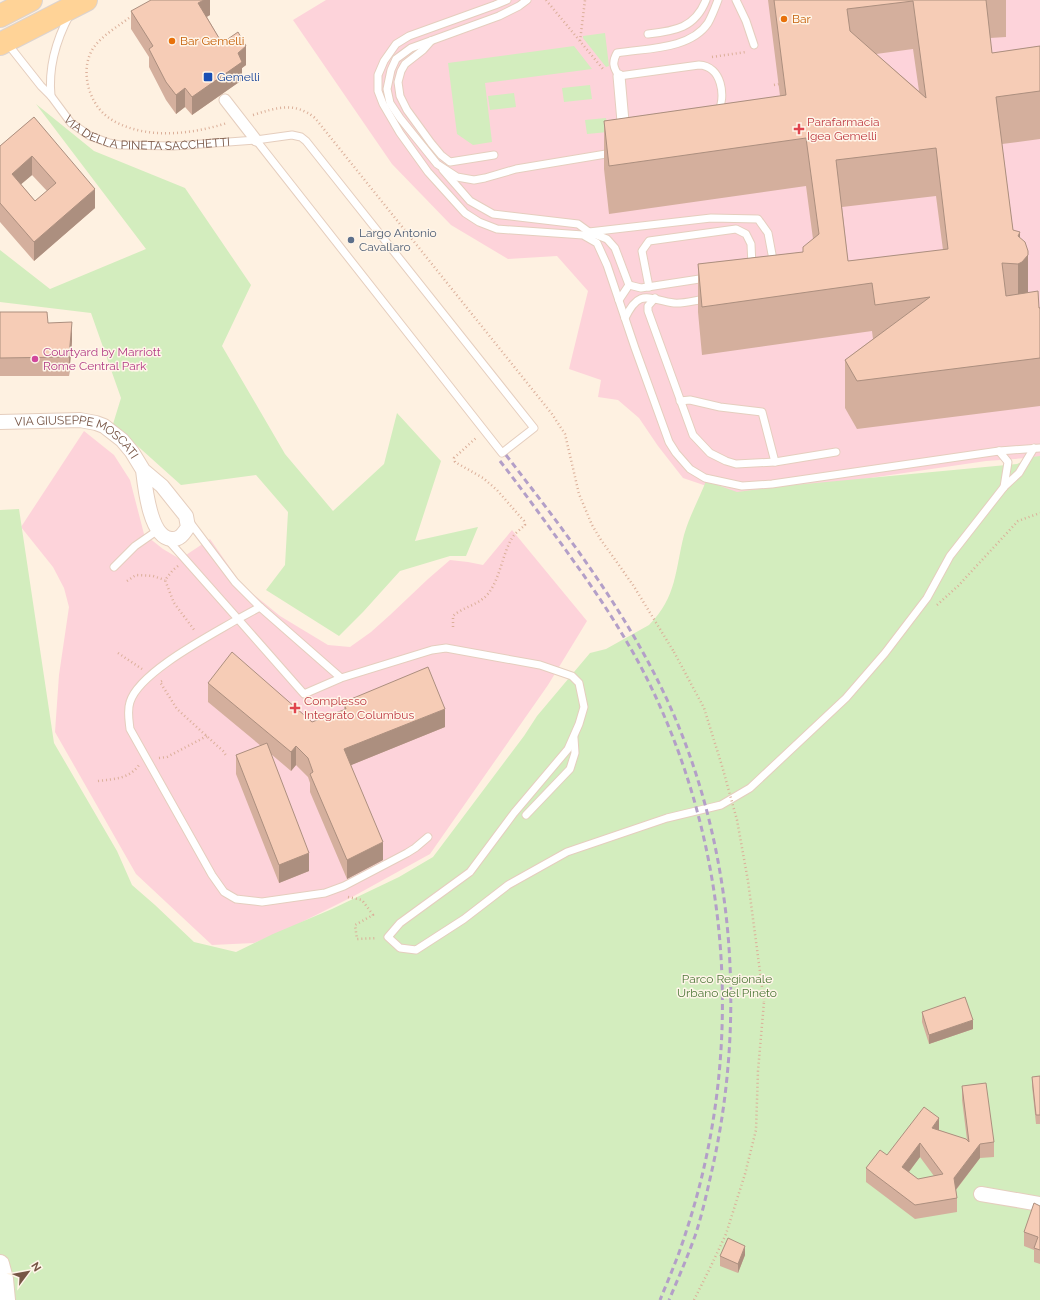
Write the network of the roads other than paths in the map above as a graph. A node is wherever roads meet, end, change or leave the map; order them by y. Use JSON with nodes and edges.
{"nodes":[{"id":1,"x":31,"y":0,"type":"edge"},
{"id":2,"x":507,"y":0,"type":"edge"},
{"id":3,"x":527,"y":0,"type":"edge"},
{"id":4,"x":706,"y":0,"type":"edge"},
{"id":5,"x":718,"y":0,"type":"edge"},
{"id":6,"x":736,"y":0,"type":"edge"},
{"id":7,"x":80,"y":3,"type":"edge"},
{"id":8,"x":0,"y":15,"type":"edge"},
{"id":9,"x":648,"y":34,"type":"dead end"},
{"id":10,"x":433,"y":39,"type":"junction"},
{"id":11,"x":3,"y":43,"type":"edge"},
{"id":12,"x":754,"y":45,"type":"dead end"},
{"id":13,"x":618,"y":76,"type":"junction"},
{"id":14,"x":51,"y":96,"type":"junction"},
{"id":15,"x":225,"y":100,"type":"dead end"},
{"id":16,"x":713,"y":120,"type":"edge"},
{"id":17,"x":627,"y":137,"type":"edge"},
{"id":18,"x":256,"y":140,"type":"junction"},
{"id":19,"x":622,"y":151,"type":"edge"},
{"id":20,"x":494,"y":155,"type":"dead end"},
{"id":21,"x":437,"y":164,"type":"junction"},
{"id":22,"x":589,"y":232,"type":"junction"},
{"id":23,"x":597,"y":244,"type":"junction"},
{"id":24,"x":775,"y":271,"type":"edge"},
{"id":25,"x":749,"y":272,"type":"edge"},
{"id":26,"x":711,"y":278,"type":"edge"},
{"id":27,"x":629,"y":285,"type":"junction"},
{"id":28,"x":649,"y":287,"type":"junction"},
{"id":29,"x":655,"y":298,"type":"junction"},
{"id":30,"x":714,"y":298,"type":"edge"},
{"id":31,"x":619,"y":300,"type":"junction"},
{"id":32,"x":625,"y":318,"type":"junction"},
{"id":33,"x":680,"y":401,"type":"junction"},
{"id":34,"x":0,"y":422,"type":"edge"},
{"id":35,"x":1037,"y":448,"type":"edge"},
{"id":36,"x":1000,"y":451,"type":"junction"},
{"id":37,"x":836,"y":452,"type":"dead end"},
{"id":38,"x":775,"y":462,"type":"junction"},
{"id":39,"x":143,"y":470,"type":"junction"},
{"id":40,"x":1004,"y":487,"type":"junction"},
{"id":41,"x":186,"y":516,"type":"junction"},
{"id":42,"x":162,"y":534,"type":"junction"},
{"id":43,"x":114,"y":567,"type":"dead end"},
{"id":44,"x":260,"y":607,"type":"junction"},
{"id":45,"x":238,"y":619,"type":"junction"},
{"id":46,"x":341,"y":678,"type":"junction"},
{"id":47,"x":574,"y":736,"type":"junction"},
{"id":48,"x":526,"y":815,"type":"dead end"},
{"id":49,"x":428,"y":837,"type":"dead end"},
{"id":50,"x":981,"y":1194,"type":"dead end"},
{"id":51,"x":1040,"y":1204,"type":"edge"},
{"id":52,"x":0,"y":1264,"type":"edge"},
{"id":53,"x":6,"y":1300,"type":"edge"}],
"edges":[{"from":1,"to":8,"type":"main road"},
{"from":2,"to":23,"type":"lane"},
{"from":3,"to":10,"type":"lane"},
{"from":4,"to":9,"type":"lane"},
{"from":5,"to":13,"type":"lane"},
{"from":6,"to":12,"type":"lane"},
{"from":7,"to":11,"type":"main road","name":"VIA DELLA PINETA SACCHETTI"},
{"from":7,"to":14,"type":"lane","name":"VIA DELLA PINETA SACCHETTI"},
{"from":10,"to":20,"type":"lane"},
{"from":10,"to":21,"type":"lane"},
{"from":11,"to":14,"type":"lane","name":"VIA DELLA PINETA SACCHETTI"},
{"from":13,"to":16,"type":"lane"},
{"from":13,"to":17,"type":"street"},
{"from":14,"to":18,"type":"lane","name":"VIA DELLA PINETA SACCHETTI"},
{"from":15,"to":18,"type":"street"},
{"from":18,"to":18,"type":"lane"},
{"from":19,"to":21,"type":"lane"},
{"from":21,"to":22,"type":"lane"},
{"from":22,"to":23,"type":"lane"},
{"from":22,"to":24,"type":"lane"},
{"from":22,"to":27,"type":"lane"},
{"from":23,"to":31,"type":"lane"},
{"from":25,"to":28,"type":"lane"},
{"from":26,"to":28,"type":"lane"},
{"from":27,"to":28,"type":"lane"},
{"from":27,"to":31,"type":"lane"},
{"from":29,"to":30,"type":"lane"},
{"from":29,"to":32,"type":"lane"},
{"from":29,"to":33,"type":"lane"},
{"from":31,"to":32,"type":"lane"},
{"from":32,"to":36,"type":"lane"},
{"from":33,"to":38,"type":"lane"},
{"from":33,"to":38,"type":"lane"},
{"from":34,"to":39,"type":"street","name":"VIA GIUSEPPE MOSCATI"},
{"from":35,"to":36,"type":"lane"},
{"from":35,"to":40,"type":"lane"},
{"from":36,"to":40,"type":"lane"},
{"from":37,"to":38,"type":"lane"},
{"from":39,"to":41,"type":"street","name":"VIA GIUSEPPE MOSCATI"},
{"from":39,"to":42,"type":"street","name":"VIA GIUSEPPE MOSCATI"},
{"from":40,"to":47,"type":"lane"},
{"from":41,"to":42,"type":"street"},
{"from":41,"to":44,"type":"lane"},
{"from":42,"to":43,"type":"lane"},
{"from":42,"to":45,"type":"lane"},
{"from":44,"to":45,"type":"lane"},
{"from":44,"to":46,"type":"lane"},
{"from":45,"to":46,"type":"lane"},
{"from":45,"to":49,"type":"lane"},
{"from":46,"to":47,"type":"lane"},
{"from":47,"to":48,"type":"lane"},
{"from":50,"to":51,"type":"street"},
{"from":52,"to":53,"type":"street"}]}
